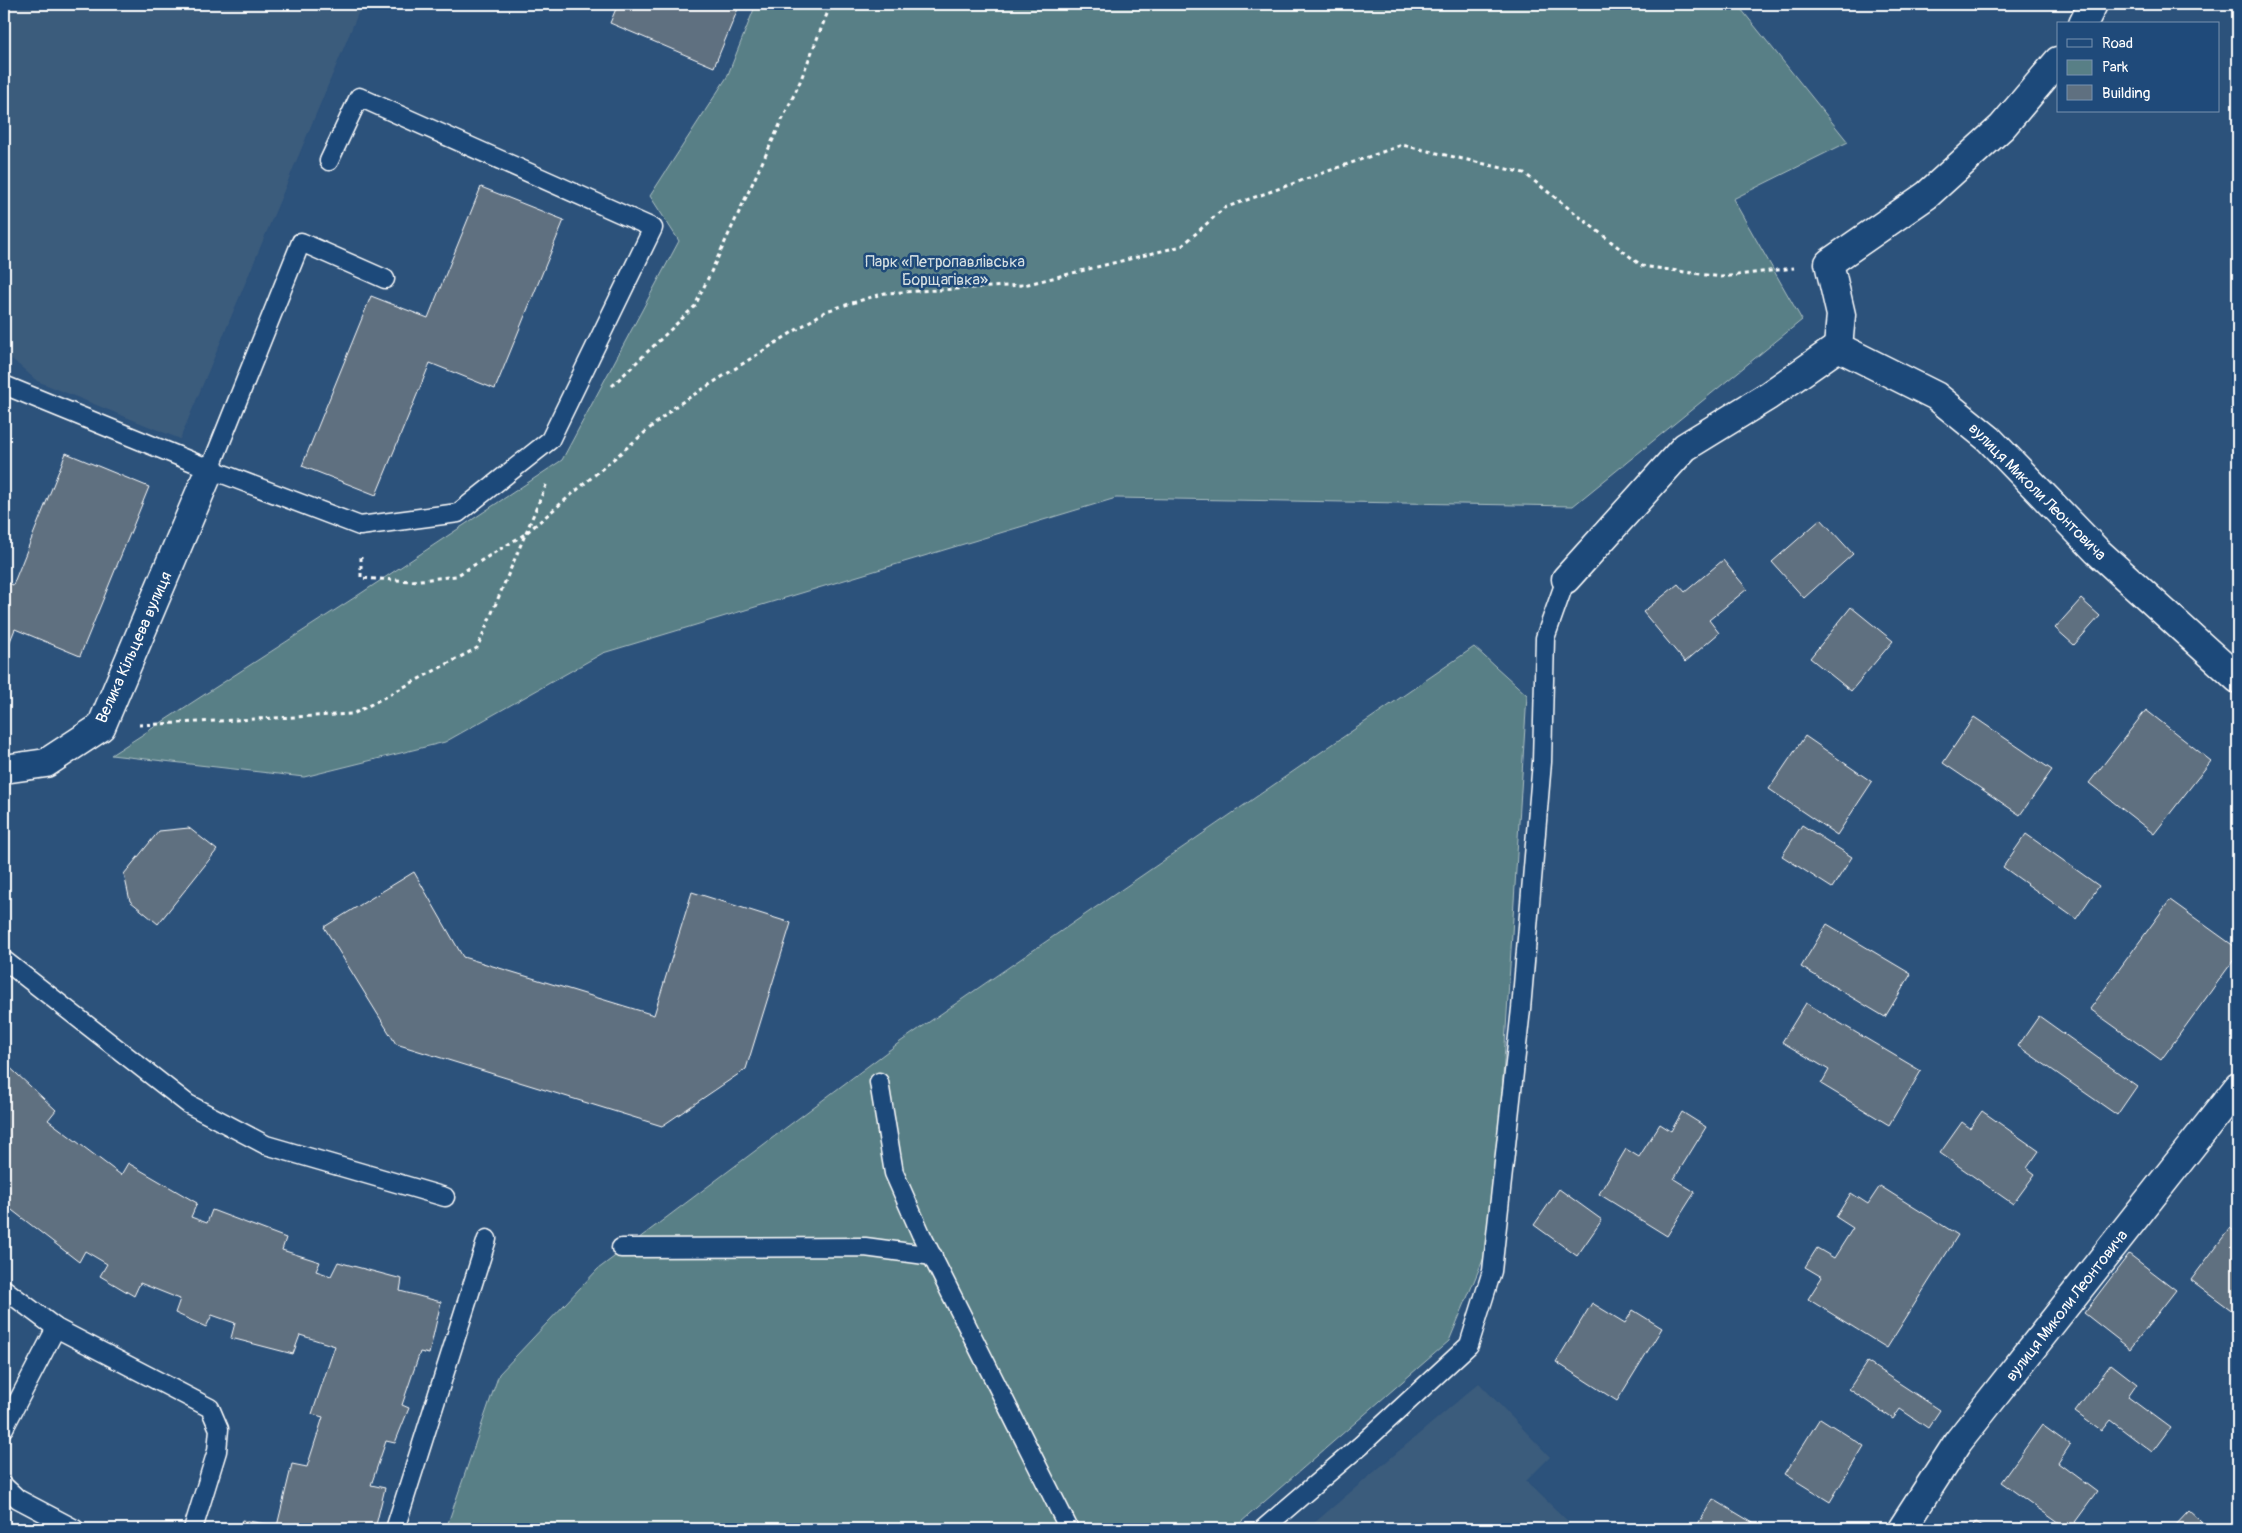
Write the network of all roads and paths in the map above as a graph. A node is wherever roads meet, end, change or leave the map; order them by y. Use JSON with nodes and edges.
{"nodes":[{"id":1,"x":2093,"y":4,"type":"edge"},
{"id":2,"x":2084,"y":22,"type":"edge"},
{"id":3,"x":2057,"y":63,"type":"edge"},
{"id":4,"x":329,"y":160,"type":"dead end"},
{"id":5,"x":1829,"y":263,"type":"junction"},
{"id":6,"x":385,"y":279,"type":"dead end"},
{"id":7,"x":1838,"y":346,"type":"junction"},
{"id":8,"x":4,"y":385,"type":"edge"},
{"id":9,"x":210,"y":469,"type":"junction"},
{"id":10,"x":360,"y":526,"type":"junction"},
{"id":11,"x":1566,"y":579,"type":"joint"},
{"id":12,"x":2238,"y":679,"type":"edge"},
{"id":13,"x":4,"y":769,"type":"edge"},
{"id":14,"x":4,"y":960,"type":"edge"},
{"id":15,"x":879,"y":1082,"type":"dead end"},
{"id":16,"x":2238,"y":1087,"type":"edge"},
{"id":17,"x":445,"y":1198,"type":"dead end"},
{"id":18,"x":487,"y":1239,"type":"dead end"},
{"id":19,"x":621,"y":1248,"type":"dead end"},
{"id":20,"x":934,"y":1256,"type":"junction"},
{"id":21,"x":4,"y":1289,"type":"edge"},
{"id":22,"x":56,"y":1328,"type":"junction"},
{"id":23,"x":4,"y":1428,"type":"edge"},
{"id":24,"x":4,"y":1486,"type":"edge"},
{"id":25,"x":75,"y":1529,"type":"edge"},
{"id":26,"x":193,"y":1529,"type":"edge"},
{"id":27,"x":395,"y":1529,"type":"edge"},
{"id":28,"x":1069,"y":1529,"type":"edge"},
{"id":29,"x":1263,"y":1529,"type":"edge"},
{"id":30,"x":1902,"y":1529,"type":"edge"}],
"edges":[{"from":1,"to":2,"type":"street"},
{"from":3,"to":5,"type":"street"},
{"from":4,"to":10,"type":"lane"},
{"from":5,"to":7,"type":"street"},
{"from":5,"to":10,"type":"path"},
{"from":6,"to":9,"type":"lane"},
{"from":7,"to":11,"type":"street"},
{"from":7,"to":12,"type":"street","name":"вулиця Миколи Леонтовича"},
{"from":8,"to":9,"type":"lane"},
{"from":9,"to":10,"type":"lane"},
{"from":9,"to":13,"type":"street","name":"Велика Кільцева вулиця"},
{"from":11,"to":29,"type":"lane"},
{"from":14,"to":17,"type":"lane"},
{"from":15,"to":20,"type":"lane"},
{"from":16,"to":30,"type":"street","name":"вулиця Миколи Леонтовича"},
{"from":18,"to":27,"type":"lane"},
{"from":19,"to":20,"type":"lane"},
{"from":20,"to":28,"type":"lane"},
{"from":21,"to":22,"type":"lane"},
{"from":22,"to":23,"type":"lane"},
{"from":22,"to":26,"type":"lane"},
{"from":24,"to":25,"type":"lane"}]}
